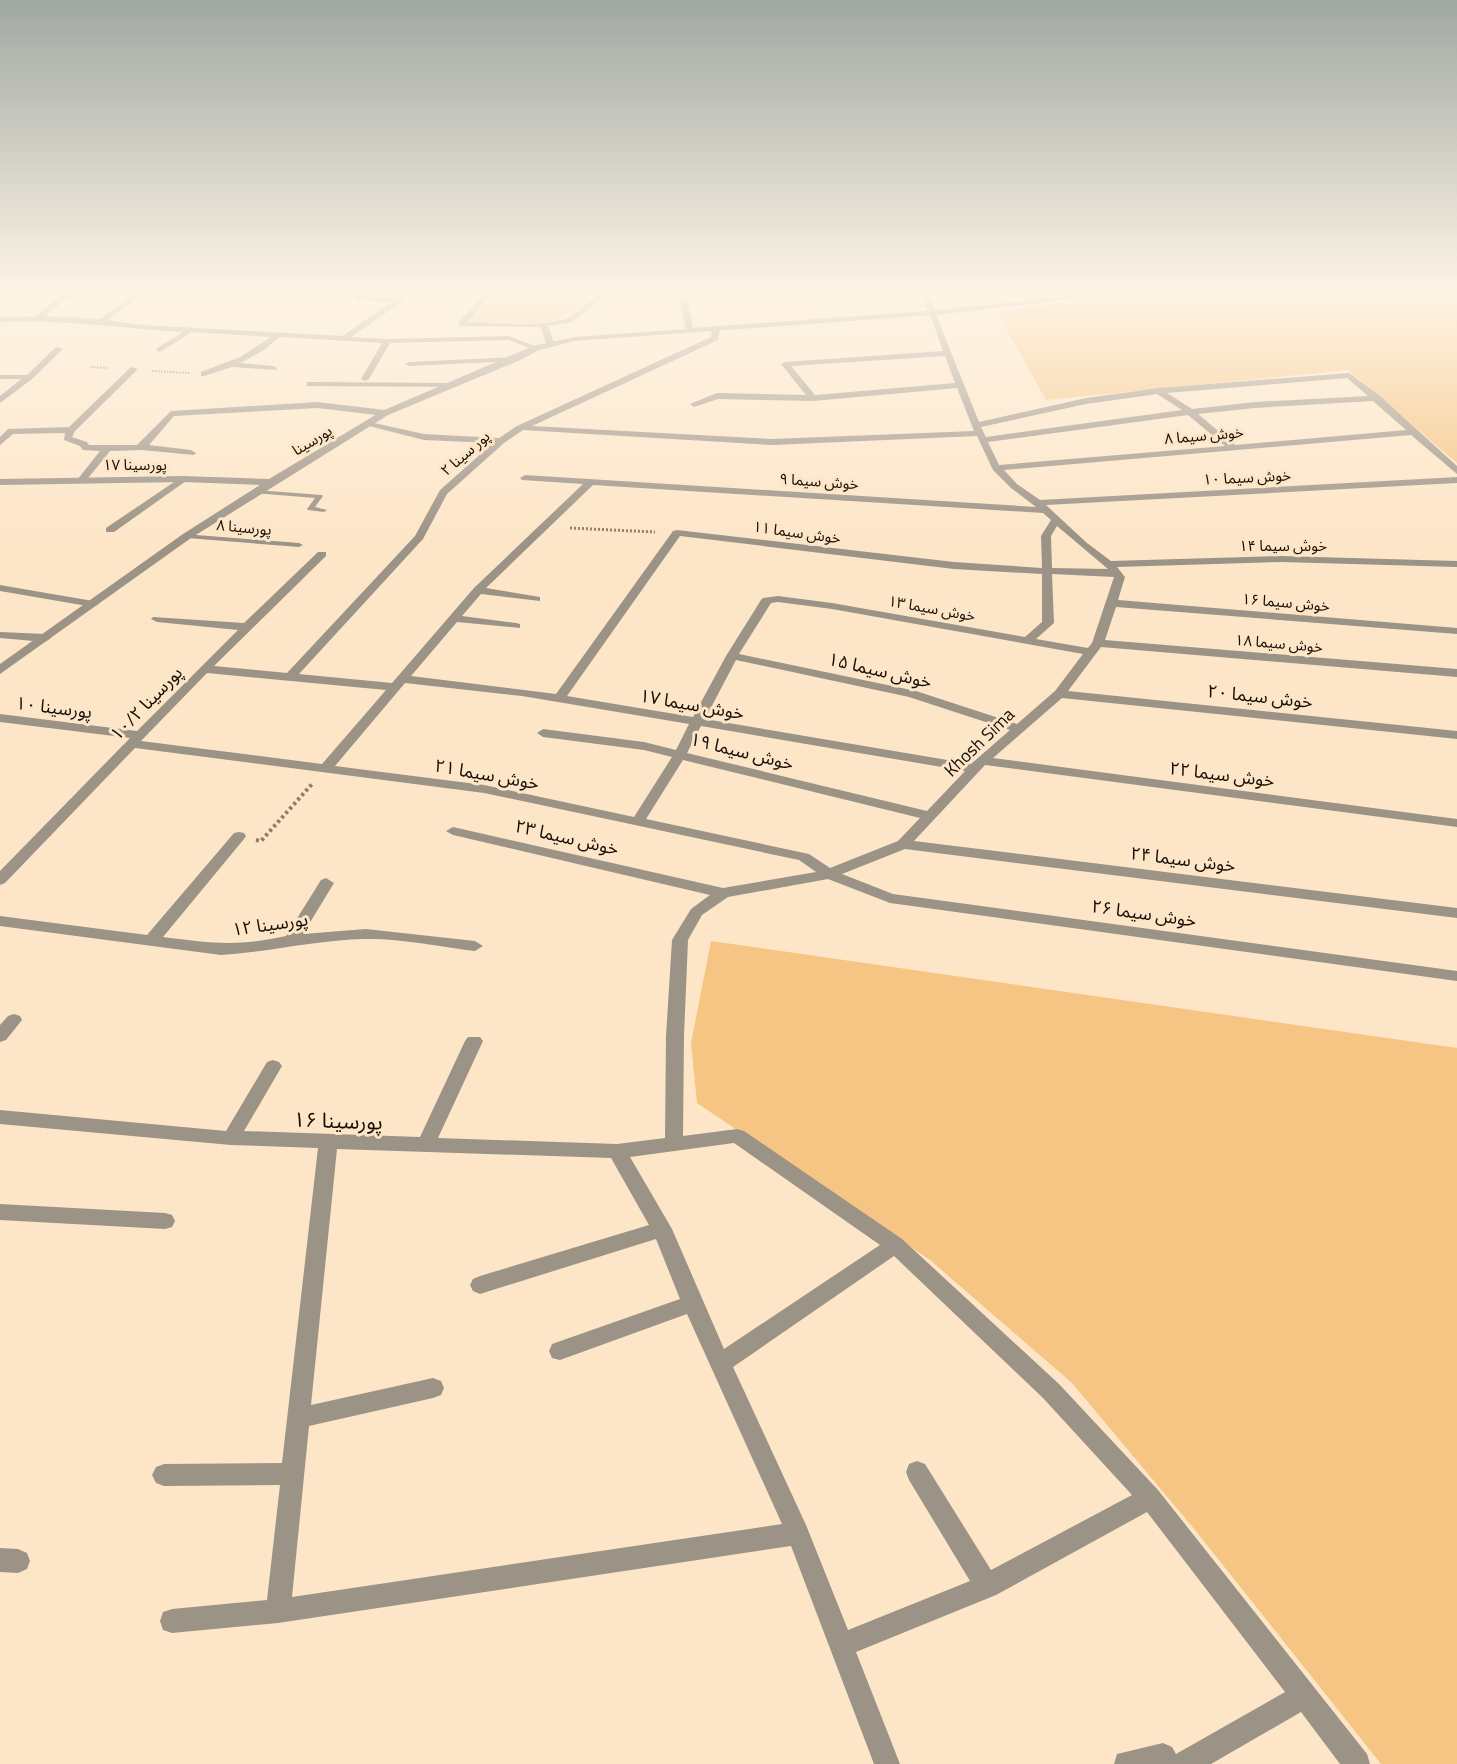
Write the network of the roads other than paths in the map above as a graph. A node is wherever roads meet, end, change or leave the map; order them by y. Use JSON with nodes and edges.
{"nodes":[{"id":1,"x":33,"y":373,"type":"edge"},
{"id":2,"x":130,"y":373,"type":"edge"},
{"id":3,"x":368,"y":373,"type":"edge"},
{"id":4,"x":481,"y":373,"type":"edge"},
{"id":5,"x":638,"y":373,"type":"edge"},
{"id":6,"x":793,"y":373,"type":"edge"},
{"id":7,"x":956,"y":373,"type":"edge"},
{"id":8,"x":0,"y":377,"type":"edge"},
{"id":9,"x":29,"y":377,"type":"junction"},
{"id":10,"x":365,"y":379,"type":"dead end"},
{"id":11,"x":310,"y":384,"type":"dead end"},
{"id":12,"x":454,"y":385,"type":"junction"},
{"id":13,"x":960,"y":385,"type":"junction"},
{"id":14,"x":1159,"y":391,"type":"junction"},
{"id":15,"x":813,"y":398,"type":"junction"},
{"id":16,"x":1377,"y":398,"type":"junction"},
{"id":17,"x":0,"y":400,"type":"edge"},
{"id":18,"x":694,"y":404,"type":"dead end"},
{"id":19,"x":1190,"y":412,"type":"junction"},
{"id":20,"x":385,"y":413,"type":"junction"},
{"id":21,"x":368,"y":423,"type":"junction"},
{"id":22,"x":520,"y":428,"type":"junction"},
{"id":23,"x":71,"y":430,"type":"junction"},
{"id":24,"x":1414,"y":432,"type":"junction"},
{"id":25,"x":980,"y":433,"type":"junction"},
{"id":26,"x":501,"y":441,"type":"junction"},
{"id":27,"x":0,"y":442,"type":"edge"},
{"id":28,"x":142,"y":447,"type":"junction"},
{"id":29,"x":107,"y":448,"type":"junction"},
{"id":30,"x":1234,"y":448,"type":"junction"},
{"id":31,"x":191,"y":453,"type":"dead end"},
{"id":32,"x":996,"y":468,"type":"junction"},
{"id":33,"x":1457,"y":471,"type":"edge"},
{"id":34,"x":525,"y":478,"type":"dead end"},
{"id":35,"x":183,"y":479,"type":"junction"},
{"id":36,"x":82,"y":480,"type":"junction"},
{"id":37,"x":1457,"y":480,"type":"edge"},
{"id":38,"x":592,"y":481,"type":"junction"},
{"id":39,"x":0,"y":482,"type":"edge"},
{"id":40,"x":271,"y":482,"type":"junction"},
{"id":41,"x":255,"y":492,"type":"junction"},
{"id":42,"x":1041,"y":506,"type":"junction"},
{"id":43,"x":324,"y":510,"type":"dead end"},
{"id":44,"x":1055,"y":521,"type":"junction"},
{"id":45,"x":110,"y":530,"type":"dead end"},
{"id":46,"x":187,"y":536,"type":"junction"},
{"id":47,"x":299,"y":545,"type":"dead end"},
{"id":48,"x":322,"y":555,"type":"dead end"},
{"id":49,"x":1457,"y":564,"type":"edge"},
{"id":50,"x":1112,"y":568,"type":"junction"},
{"id":51,"x":1047,"y":572,"type":"junction"},
{"id":52,"x":0,"y":588,"type":"edge"},
{"id":53,"x":478,"y":590,"type":"junction"},
{"id":54,"x":536,"y":599,"type":"dead end"},
{"id":55,"x":1113,"y":603,"type":"junction"},
{"id":56,"x":93,"y":604,"type":"junction"},
{"id":57,"x":454,"y":618,"type":"junction"},
{"id":58,"x":157,"y":619,"type":"dead end"},
{"id":59,"x":516,"y":626,"type":"dead end"},
{"id":60,"x":247,"y":627,"type":"junction"},
{"id":61,"x":1457,"y":631,"type":"edge"},
{"id":62,"x":0,"y":635,"type":"edge"},
{"id":63,"x":45,"y":638,"type":"junction"},
{"id":64,"x":1028,"y":640,"type":"junction"},
{"id":65,"x":1095,"y":647,"type":"junction"},
{"id":66,"x":732,"y":656,"type":"junction"},
{"id":67,"x":204,"y":669,"type":"junction"},
{"id":68,"x":0,"y":670,"type":"edge"},
{"id":69,"x":1457,"y":673,"type":"edge"},
{"id":70,"x":291,"y":676,"type":"junction"},
{"id":71,"x":400,"y":683,"type":"junction"},
{"id":72,"x":1059,"y":694,"type":"junction"},
{"id":73,"x":559,"y":699,"type":"junction"},
{"id":74,"x":0,"y":718,"type":"edge"},
{"id":75,"x":695,"y":723,"type":"junction"},
{"id":76,"x":1017,"y":728,"type":"junction"},
{"id":77,"x":543,"y":733,"type":"dead end"},
{"id":78,"x":1457,"y":735,"type":"edge"},
{"id":79,"x":135,"y":740,"type":"junction"},
{"id":80,"x":680,"y":754,"type":"junction"},
{"id":81,"x":978,"y":765,"type":"junction"},
{"id":82,"x":325,"y":769,"type":"junction"},
{"id":83,"x":931,"y":816,"type":"junction"},
{"id":84,"x":637,"y":823,"type":"junction"},
{"id":85,"x":1457,"y":823,"type":"edge"},
{"id":86,"x":453,"y":831,"type":"dead end"},
{"id":87,"x":238,"y":836,"type":"road end"},
{"id":88,"x":903,"y":844,"type":"junction"},
{"id":89,"x":829,"y":874,"type":"junction"},
{"id":90,"x":0,"y":880,"type":"edge"},
{"id":91,"x":326,"y":883,"type":"dead end"},
{"id":92,"x":723,"y":893,"type":"junction"},
{"id":93,"x":1457,"y":913,"type":"edge"},
{"id":94,"x":0,"y":921,"type":"edge"},
{"id":95,"x":153,"y":940,"type":"junction"},
{"id":96,"x":291,"y":940,"type":"junction"},
{"id":97,"x":475,"y":946,"type":"dead end"},
{"id":98,"x":1457,"y":976,"type":"edge"},
{"id":99,"x":14,"y":1020,"type":"dead end"},
{"id":100,"x":0,"y":1036,"type":"edge"},
{"id":101,"x":474,"y":1041,"type":"dead end"},
{"id":102,"x":273,"y":1066,"type":"dead end"},
{"id":103,"x":0,"y":1117,"type":"edge"},
{"id":104,"x":231,"y":1138,"type":"junction"},
{"id":105,"x":328,"y":1142,"type":"junction"},
{"id":106,"x":674,"y":1144,"type":"junction"},
{"id":107,"x":426,"y":1145,"type":"junction"},
{"id":108,"x":617,"y":1151,"type":"junction"},
{"id":109,"x":0,"y":1212,"type":"edge"},
{"id":110,"x":165,"y":1221,"type":"dead end"},
{"id":111,"x":662,"y":1229,"type":"junction"},
{"id":112,"x":895,"y":1245,"type":"junction"},
{"id":113,"x":480,"y":1285,"type":"dead end"},
{"id":114,"x":692,"y":1303,"type":"junction"},
{"id":115,"x":560,"y":1351,"type":"dead end"},
{"id":116,"x":720,"y":1364,"type":"junction"},
{"id":117,"x":434,"y":1388,"type":"dead end"},
{"id":118,"x":298,"y":1418,"type":"junction"},
{"id":119,"x":917,"y":1472,"type":"dead end"},
{"id":120,"x":293,"y":1474,"type":"junction"},
{"id":121,"x":164,"y":1475,"type":"dead end"},
{"id":122,"x":1150,"y":1498,"type":"junction"},
{"id":123,"x":798,"y":1533,"type":"junction"},
{"id":124,"x":987,"y":1586,"type":"junction"},
{"id":125,"x":278,"y":1611,"type":"junction"},
{"id":126,"x":172,"y":1621,"type":"dead end"},
{"id":127,"x":840,"y":1646,"type":"junction"},
{"id":128,"x":1304,"y":1696,"type":"junction"},
{"id":129,"x":1171,"y":1761,"type":"edge"},
{"id":130,"x":887,"y":1764,"type":"edge"},
{"id":131,"x":1127,"y":1764,"type":"edge"},
{"id":132,"x":1357,"y":1764,"type":"edge"}],
"edges":[{"from":1,"to":9,"type":"street"},
{"from":2,"to":23,"type":"street"},
{"from":3,"to":10,"type":"street"},
{"from":4,"to":12,"type":"street","name":"پورسینا"},
{"from":5,"to":22,"type":"street","name":"پور سینا ۲"},
{"from":6,"to":15,"type":"street"},
{"from":7,"to":13,"type":"street"},
{"from":8,"to":9,"type":"street"},
{"from":9,"to":17,"type":"street"},
{"from":11,"to":12,"type":"street"},
{"from":12,"to":20,"type":"street","name":"پورسینا"},
{"from":13,"to":15,"type":"street"},
{"from":13,"to":25,"type":"street"},
{"from":14,"to":16,"type":"street"},
{"from":14,"to":19,"type":"street"},
{"from":14,"to":25,"type":"street"},
{"from":15,"to":18,"type":"street"},
{"from":16,"to":19,"type":"street"},
{"from":16,"to":24,"type":"street"},
{"from":19,"to":25,"type":"street"},
{"from":19,"to":30,"type":"street"},
{"from":20,"to":21,"type":"street","name":"پورسینا"},
{"from":20,"to":28,"type":"street"},
{"from":21,"to":26,"type":"street"},
{"from":21,"to":40,"type":"street","name":"پورسینا"},
{"from":22,"to":25,"type":"street"},
{"from":22,"to":26,"type":"street","name":"پور سینا ۲"},
{"from":23,"to":27,"type":"street"},
{"from":23,"to":29,"type":"street"},
{"from":24,"to":30,"type":"street","name":"خوش سیما ۸"},
{"from":24,"to":33,"type":"street"},
{"from":25,"to":32,"type":"street"},
{"from":26,"to":70,"type":"street","name":"پور سینا ۲"},
{"from":28,"to":29,"type":"street"},
{"from":28,"to":31,"type":"street"},
{"from":29,"to":36,"type":"street"},
{"from":30,"to":32,"type":"street","name":"خوش سیما ۸"},
{"from":32,"to":42,"type":"street"},
{"from":34,"to":38,"type":"street","name":"خوش سیما ۹"},
{"from":35,"to":36,"type":"street","name":"پورسینا ۱۷"},
{"from":35,"to":40,"type":"street","name":"پورسینا ۱۷"},
{"from":35,"to":45,"type":"street"},
{"from":36,"to":39,"type":"street","name":"پورسینا ۱۷"},
{"from":37,"to":42,"type":"street","name":"خوش سیما ۱۰"},
{"from":38,"to":42,"type":"street","name":"خوش سیما ۹"},
{"from":38,"to":53,"type":"street"},
{"from":40,"to":41,"type":"street","name":"پورسینا"},
{"from":41,"to":43,"type":"lane"},
{"from":41,"to":46,"type":"street","name":"پورسینا"},
{"from":42,"to":44,"type":"street"},
{"from":44,"to":50,"type":"street"},
{"from":44,"to":51,"type":"street"},
{"from":46,"to":47,"type":"lane","name":"پورسینا ۸"},
{"from":46,"to":56,"type":"street","name":"پورسینا"},
{"from":48,"to":60,"type":"street","name":"پورسینا ۱۰/۲"},
{"from":49,"to":50,"type":"street","name":"خوش سیما ۱۴"},
{"from":50,"to":51,"type":"street","name":"خوش سیما ۱۱"},
{"from":50,"to":55,"type":"street","name":"Khosh Sima"},
{"from":51,"to":64,"type":"street"},
{"from":51,"to":73,"type":"street","name":"خوش سیما ۱۱"},
{"from":52,"to":56,"type":"street"},
{"from":53,"to":54,"type":"street"},
{"from":53,"to":57,"type":"street"},
{"from":55,"to":61,"type":"street","name":"خوش سیما ۱۶"},
{"from":55,"to":65,"type":"street","name":"Khosh Sima"},
{"from":56,"to":63,"type":"street","name":"پورسینا"},
{"from":57,"to":59,"type":"street"},
{"from":57,"to":71,"type":"street"},
{"from":58,"to":60,"type":"street"},
{"from":60,"to":67,"type":"street","name":"پورسینا ۱۰/۲"},
{"from":62,"to":63,"type":"street"},
{"from":63,"to":68,"type":"street","name":"پورسینا"},
{"from":64,"to":65,"type":"street","name":"خوش سیما ۱۳"},
{"from":64,"to":66,"type":"street","name":"خوش سیما ۱۳"},
{"from":65,"to":69,"type":"street","name":"خوش سیما ۱۸"},
{"from":65,"to":72,"type":"street","name":"Khosh Sima"},
{"from":66,"to":75,"type":"street"},
{"from":66,"to":76,"type":"street","name":"خوش سیما ۱۵"},
{"from":67,"to":70,"type":"street","name":"خوش سیما ۱۷"},
{"from":67,"to":79,"type":"street","name":"پورسینا ۱۰/۲"},
{"from":70,"to":71,"type":"street","name":"خوش سیما ۱۷"},
{"from":71,"to":73,"type":"street","name":"خوش سیما ۱۷"},
{"from":71,"to":82,"type":"street"},
{"from":72,"to":76,"type":"street","name":"Khosh Sima"},
{"from":72,"to":78,"type":"street","name":"خوش سیما ۲۰"},
{"from":73,"to":75,"type":"street","name":"خوش سیما ۱۷"},
{"from":74,"to":79,"type":"street","name":"پورسینا ۱۰"},
{"from":75,"to":80,"type":"street"},
{"from":75,"to":81,"type":"street","name":"خوش سیما ۱۷"},
{"from":76,"to":81,"type":"street","name":"Khosh Sima"},
{"from":77,"to":80,"type":"street","name":"خوش سیما ۱۹"},
{"from":79,"to":82,"type":"street","name":"خوش سیما ۲۱"},
{"from":79,"to":90,"type":"street","name":"پورسینا ۱۰/۲"},
{"from":80,"to":83,"type":"street","name":"خوش سیما ۱۹"},
{"from":80,"to":84,"type":"street"},
{"from":81,"to":83,"type":"street","name":"Khosh Sima"},
{"from":81,"to":85,"type":"street","name":"خوش سیما ۲۲"},
{"from":82,"to":84,"type":"street","name":"خوش سیما ۲۱"},
{"from":83,"to":88,"type":"street","name":"Khosh Sima"},
{"from":84,"to":89,"type":"street","name":"خوش سیما ۲۱"},
{"from":86,"to":92,"type":"street","name":"خوش سیما ۲۳"},
{"from":87,"to":95,"type":"street"},
{"from":88,"to":89,"type":"street","name":"Khosh Sima"},
{"from":88,"to":93,"type":"street","name":"خوش سیما ۲۴"},
{"from":89,"to":92,"type":"street","name":"Khosh Sima"},
{"from":89,"to":98,"type":"street","name":"خوش سیما ۲۶"},
{"from":91,"to":96,"type":"street"},
{"from":92,"to":106,"type":"street","name":"Khosh Sima"},
{"from":94,"to":95,"type":"street","name":"پورسینا ۱۲"},
{"from":95,"to":96,"type":"street","name":"پورسینا ۱۲"},
{"from":96,"to":97,"type":"street","name":"پورسینا ۱۲"},
{"from":99,"to":100,"type":"street"},
{"from":101,"to":107,"type":"street"},
{"from":102,"to":104,"type":"street"},
{"from":103,"to":104,"type":"street","name":"پورسینا ۱۶"},
{"from":104,"to":105,"type":"street","name":"پورسینا ۱۶"},
{"from":105,"to":107,"type":"street","name":"پورسینا ۱۶"},
{"from":105,"to":118,"type":"street"},
{"from":106,"to":108,"type":"street","name":"پورسینا ۱۶"},
{"from":106,"to":112,"type":"street","name":"پورسینا ۱۶"},
{"from":107,"to":108,"type":"street","name":"پورسینا ۱۶"},
{"from":108,"to":111,"type":"street"},
{"from":109,"to":110,"type":"street"},
{"from":111,"to":113,"type":"street"},
{"from":111,"to":114,"type":"street"},
{"from":112,"to":116,"type":"street"},
{"from":112,"to":122,"type":"street","name":"پورسینا ۱۶"},
{"from":114,"to":115,"type":"street"},
{"from":114,"to":116,"type":"street"},
{"from":116,"to":123,"type":"street"},
{"from":117,"to":118,"type":"street"},
{"from":118,"to":120,"type":"street"},
{"from":119,"to":124,"type":"street"},
{"from":120,"to":121,"type":"street"},
{"from":120,"to":125,"type":"street"},
{"from":122,"to":124,"type":"street"},
{"from":122,"to":128,"type":"street","name":"پورسینا ۱۶"},
{"from":123,"to":125,"type":"street"},
{"from":123,"to":127,"type":"street"},
{"from":124,"to":127,"type":"street"},
{"from":125,"to":126,"type":"street"},
{"from":127,"to":130,"type":"street"},
{"from":128,"to":129,"type":"street"},
{"from":128,"to":132,"type":"street","name":"پورسینا ۱۶"},
{"from":129,"to":131,"type":"street"}]}
